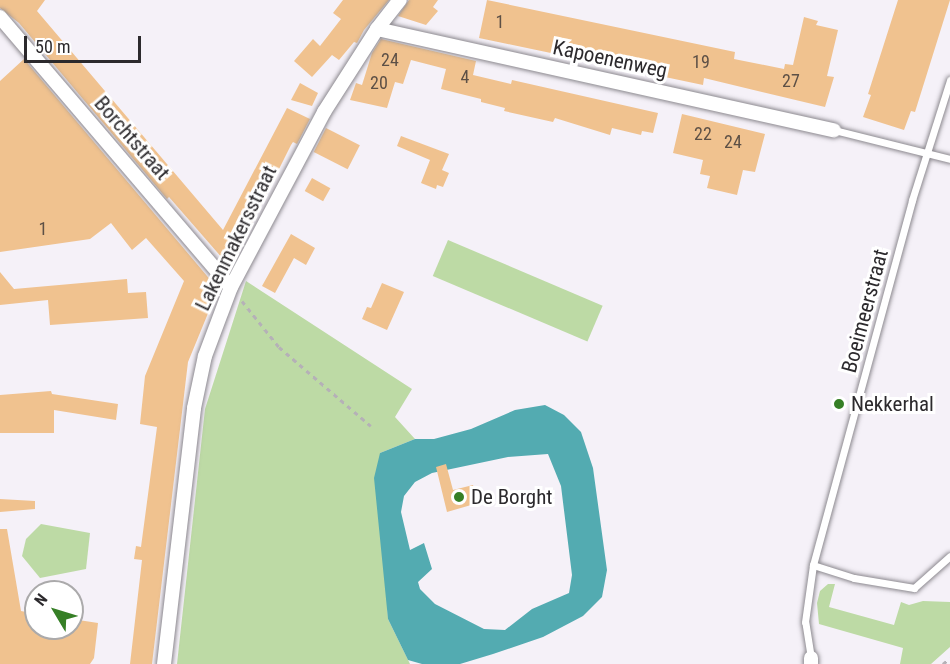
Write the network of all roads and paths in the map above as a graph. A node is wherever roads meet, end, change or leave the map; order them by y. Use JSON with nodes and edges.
{"nodes":[{"id":1,"x":400,"y":0,"type":"edge"},
{"id":2,"x":0,"y":17,"type":"edge"},
{"id":3,"x":377,"y":29,"type":"junction"},
{"id":4,"x":950,"y":80,"type":"edge"},
{"id":5,"x":834,"y":130,"type":"joint"},
{"id":6,"x":927,"y":153,"type":"junction"},
{"id":7,"x":950,"y":159,"type":"edge"},
{"id":8,"x":231,"y":287,"type":"junction"},
{"id":9,"x":371,"y":426,"type":"dead end"},
{"id":10,"x":950,"y":556,"type":"edge"},
{"id":11,"x":813,"y":565,"type":"junction"},
{"id":12,"x":950,"y":658,"type":"edge"},
{"id":13,"x":811,"y":661,"type":"edge"},
{"id":14,"x":164,"y":664,"type":"edge"},
{"id":15,"x":944,"y":664,"type":"edge"}],
"edges":[{"from":1,"to":3,"type":"street","name":"Lakenmakersstraat"},
{"from":2,"to":8,"type":"street","name":"Borchtstraat"},
{"from":3,"to":5,"type":"street","name":"Kapoenenweg"},
{"from":3,"to":8,"type":"street","name":"Lakenmakersstraat"},
{"from":4,"to":6,"type":"lane","name":"Boeimeerstraat"},
{"from":5,"to":6,"type":"lane"},
{"from":6,"to":7,"type":"lane"},
{"from":6,"to":11,"type":"lane","name":"Boeimeerstraat"},
{"from":8,"to":9,"type":"path"},
{"from":8,"to":14,"type":"street","name":"Lakenmakersstraat"},
{"from":10,"to":11,"type":"lane"},
{"from":11,"to":13,"type":"lane","name":"Boeimeerstraat"},
{"from":12,"to":15,"type":"path"}]}
